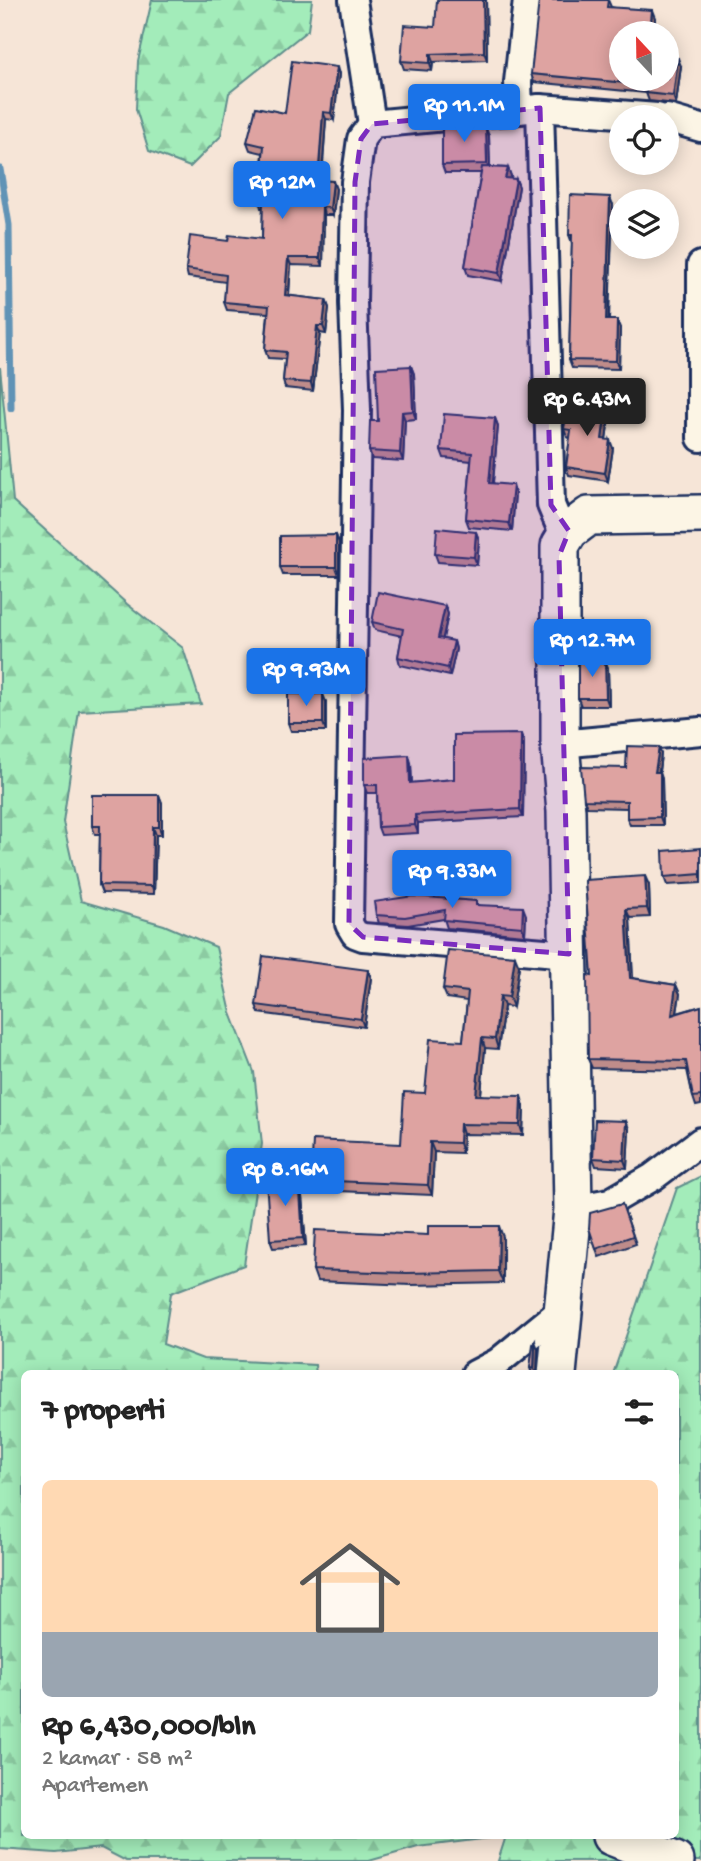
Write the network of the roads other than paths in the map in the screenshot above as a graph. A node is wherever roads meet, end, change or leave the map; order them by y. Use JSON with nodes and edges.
{"nodes":[{"id":1,"x":354,"y":0,"type":"edge"},
{"id":2,"x":527,"y":0,"type":"edge"},
{"id":3,"x":529,"y":109,"type":"junction"},
{"id":4,"x":609,"y":114,"type":"edge"},
{"id":5,"x":679,"y":122,"type":"edge"},
{"id":6,"x":372,"y":124,"type":"junction"},
{"id":7,"x":701,"y":128,"type":"edge"},
{"id":8,"x":701,"y":265,"type":"edge"},
{"id":9,"x":701,"y":438,"type":"edge"},
{"id":10,"x":701,"y":514,"type":"edge"},
{"id":11,"x":569,"y":531,"type":"junction"},
{"id":12,"x":701,"y":732,"type":"edge"},
{"id":13,"x":560,"y":744,"type":"junction"},
{"id":14,"x":569,"y":954,"type":"junction"},
{"id":15,"x":701,"y":1141,"type":"edge"},
{"id":16,"x":573,"y":1209,"type":"junction"},
{"id":17,"x":563,"y":1309,"type":"junction"},
{"id":18,"x":483,"y":1370,"type":"edge"},
{"id":19,"x":557,"y":1370,"type":"edge"},
{"id":20,"x":619,"y":1839,"type":"edge"},
{"id":21,"x":675,"y":1861,"type":"edge"}],
"edges":[{"from":1,"to":6,"type":"street"},
{"from":2,"to":3,"type":"street"},
{"from":3,"to":4,"type":"street"},
{"from":3,"to":6,"type":"street"},
{"from":3,"to":11,"type":"street"},
{"from":5,"to":7,"type":"street"},
{"from":6,"to":14,"type":"street"},
{"from":8,"to":9,"type":"street"},
{"from":10,"to":11,"type":"main road"},
{"from":11,"to":13,"type":"main road"},
{"from":12,"to":13,"type":"street"},
{"from":13,"to":14,"type":"main road"},
{"from":14,"to":16,"type":"main road"},
{"from":15,"to":16,"type":"street"},
{"from":16,"to":17,"type":"main road"},
{"from":17,"to":18,"type":"street"},
{"from":17,"to":19,"type":"main road"},
{"from":20,"to":21,"type":"main road"}]}
